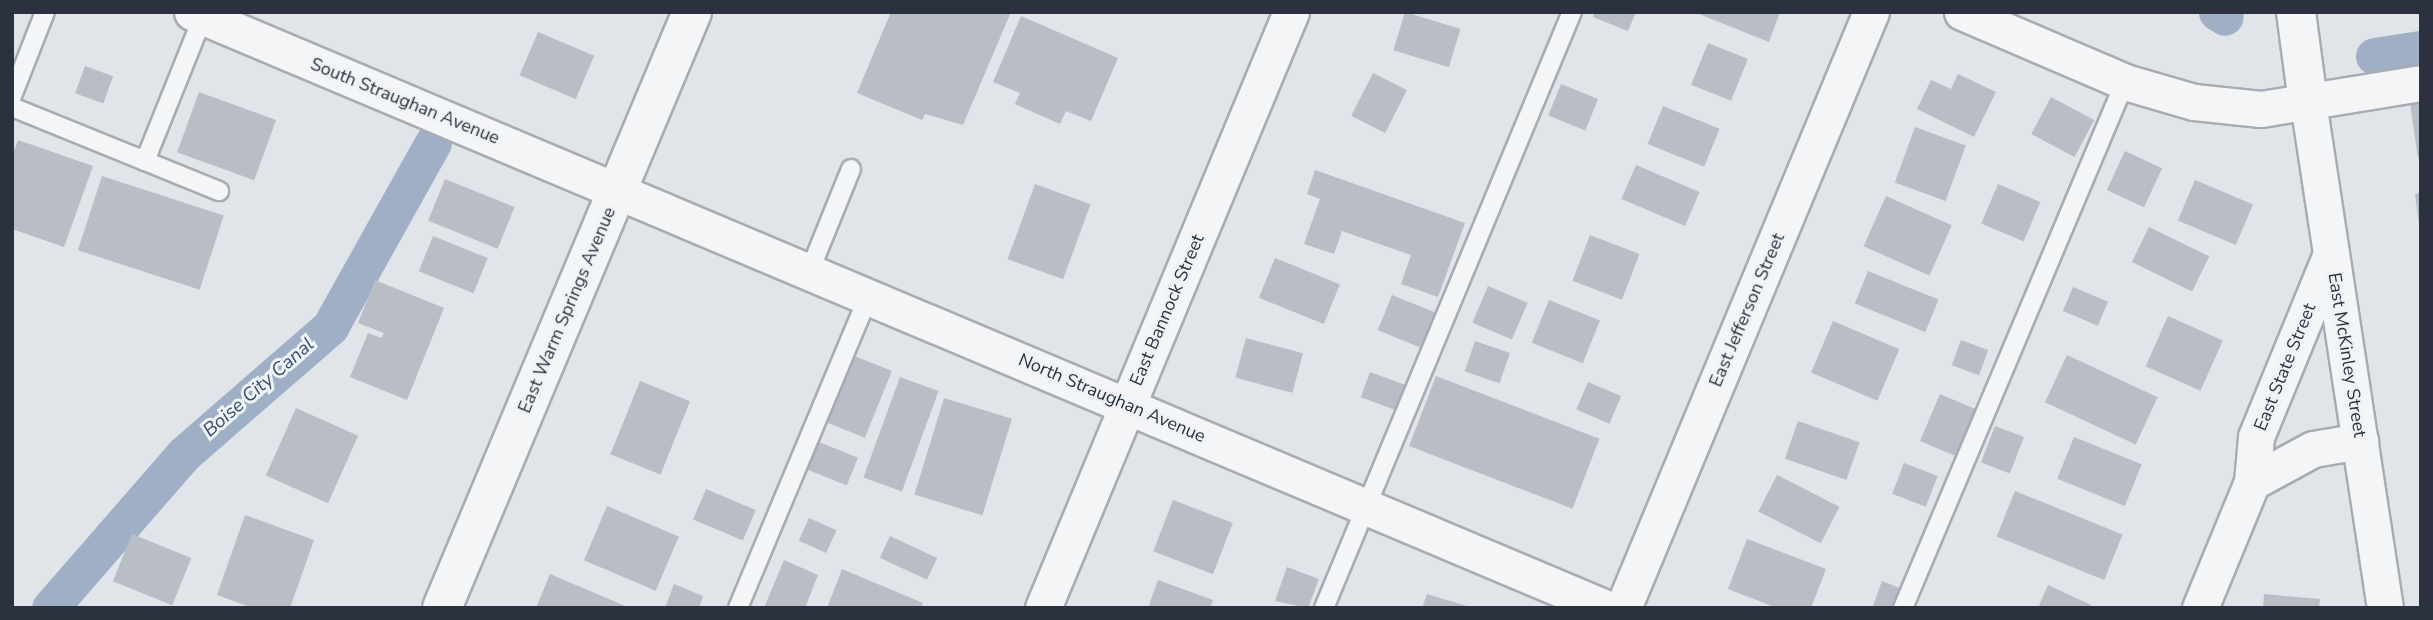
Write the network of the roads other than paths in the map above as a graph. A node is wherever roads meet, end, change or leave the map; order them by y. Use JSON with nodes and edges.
{"nodes":[{"id":1,"x":45,"y":12,"type":"edge"},
{"id":2,"x":692,"y":12,"type":"edge"},
{"id":3,"x":1291,"y":12,"type":"edge"},
{"id":4,"x":1572,"y":12,"type":"edge"},
{"id":5,"x":1871,"y":12,"type":"edge"},
{"id":6,"x":1962,"y":12,"type":"edge"},
{"id":7,"x":2296,"y":12,"type":"edge"},
{"id":8,"x":197,"y":15,"type":"edge"},
{"id":9,"x":2125,"y":82,"type":"junction"},
{"id":10,"x":2421,"y":83,"type":"edge"},
{"id":11,"x":12,"y":96,"type":"edge"},
{"id":12,"x":2308,"y":102,"type":"junction"},
{"id":13,"x":12,"y":107,"type":"edge"},
{"id":14,"x":145,"y":161,"type":"junction"},
{"id":15,"x":851,"y":169,"type":"dead end"},
{"id":16,"x":618,"y":189,"type":"junction"},
{"id":17,"x":219,"y":191,"type":"dead end"},
{"id":18,"x":2331,"y":254,"type":"junction"},
{"id":19,"x":810,"y":270,"type":"junction"},
{"id":20,"x":869,"y":295,"type":"junction"},
{"id":21,"x":1128,"y":404,"type":"junction"},
{"id":22,"x":2360,"y":442,"type":"junction"},
{"id":23,"x":2252,"y":482,"type":"junction"},
{"id":24,"x":1366,"y":506,"type":"junction"},
{"id":25,"x":442,"y":608,"type":"edge"},
{"id":26,"x":738,"y":608,"type":"edge"},
{"id":27,"x":1043,"y":608,"type":"edge"},
{"id":28,"x":1324,"y":608,"type":"edge"},
{"id":29,"x":1606,"y":608,"type":"edge"},
{"id":30,"x":1623,"y":608,"type":"edge"},
{"id":31,"x":1903,"y":608,"type":"edge"},
{"id":32,"x":2200,"y":608,"type":"edge"},
{"id":33,"x":2385,"y":608,"type":"edge"}],
"edges":[{"from":1,"to":11,"type":"lane"},
{"from":2,"to":16,"type":"street","name":"East Warm Springs Avenue"},
{"from":3,"to":21,"type":"street","name":"East Bannock Street"},
{"from":4,"to":24,"type":"lane"},
{"from":5,"to":30,"type":"street","name":"East Jefferson Street"},
{"from":6,"to":9,"type":"street"},
{"from":7,"to":12,"type":"street"},
{"from":8,"to":14,"type":"lane"},
{"from":8,"to":16,"type":"street","name":"South Straughan Avenue"},
{"from":9,"to":12,"type":"street"},
{"from":9,"to":31,"type":"lane"},
{"from":10,"to":12,"type":"street"},
{"from":12,"to":18,"type":"street","name":"East McKinley Street"},
{"from":13,"to":14,"type":"lane"},
{"from":14,"to":17,"type":"lane"},
{"from":15,"to":19,"type":"lane"},
{"from":16,"to":19,"type":"street","name":"North Straughan Avenue"},
{"from":16,"to":25,"type":"street","name":"East Warm Springs Avenue"},
{"from":18,"to":22,"type":"street","name":"East McKinley Street"},
{"from":18,"to":23,"type":"street","name":"East State Street"},
{"from":19,"to":20,"type":"street","name":"North Straughan Avenue"},
{"from":20,"to":21,"type":"street","name":"North Straughan Avenue"},
{"from":20,"to":26,"type":"lane"},
{"from":21,"to":24,"type":"street","name":"North Straughan Avenue"},
{"from":21,"to":27,"type":"street","name":"East Bannock Street"},
{"from":22,"to":23,"type":"street"},
{"from":22,"to":33,"type":"street","name":"East McKinley Street"},
{"from":23,"to":32,"type":"street","name":"East State Street"},
{"from":24,"to":28,"type":"lane"},
{"from":24,"to":29,"type":"street","name":"North Straughan Avenue"}]}
